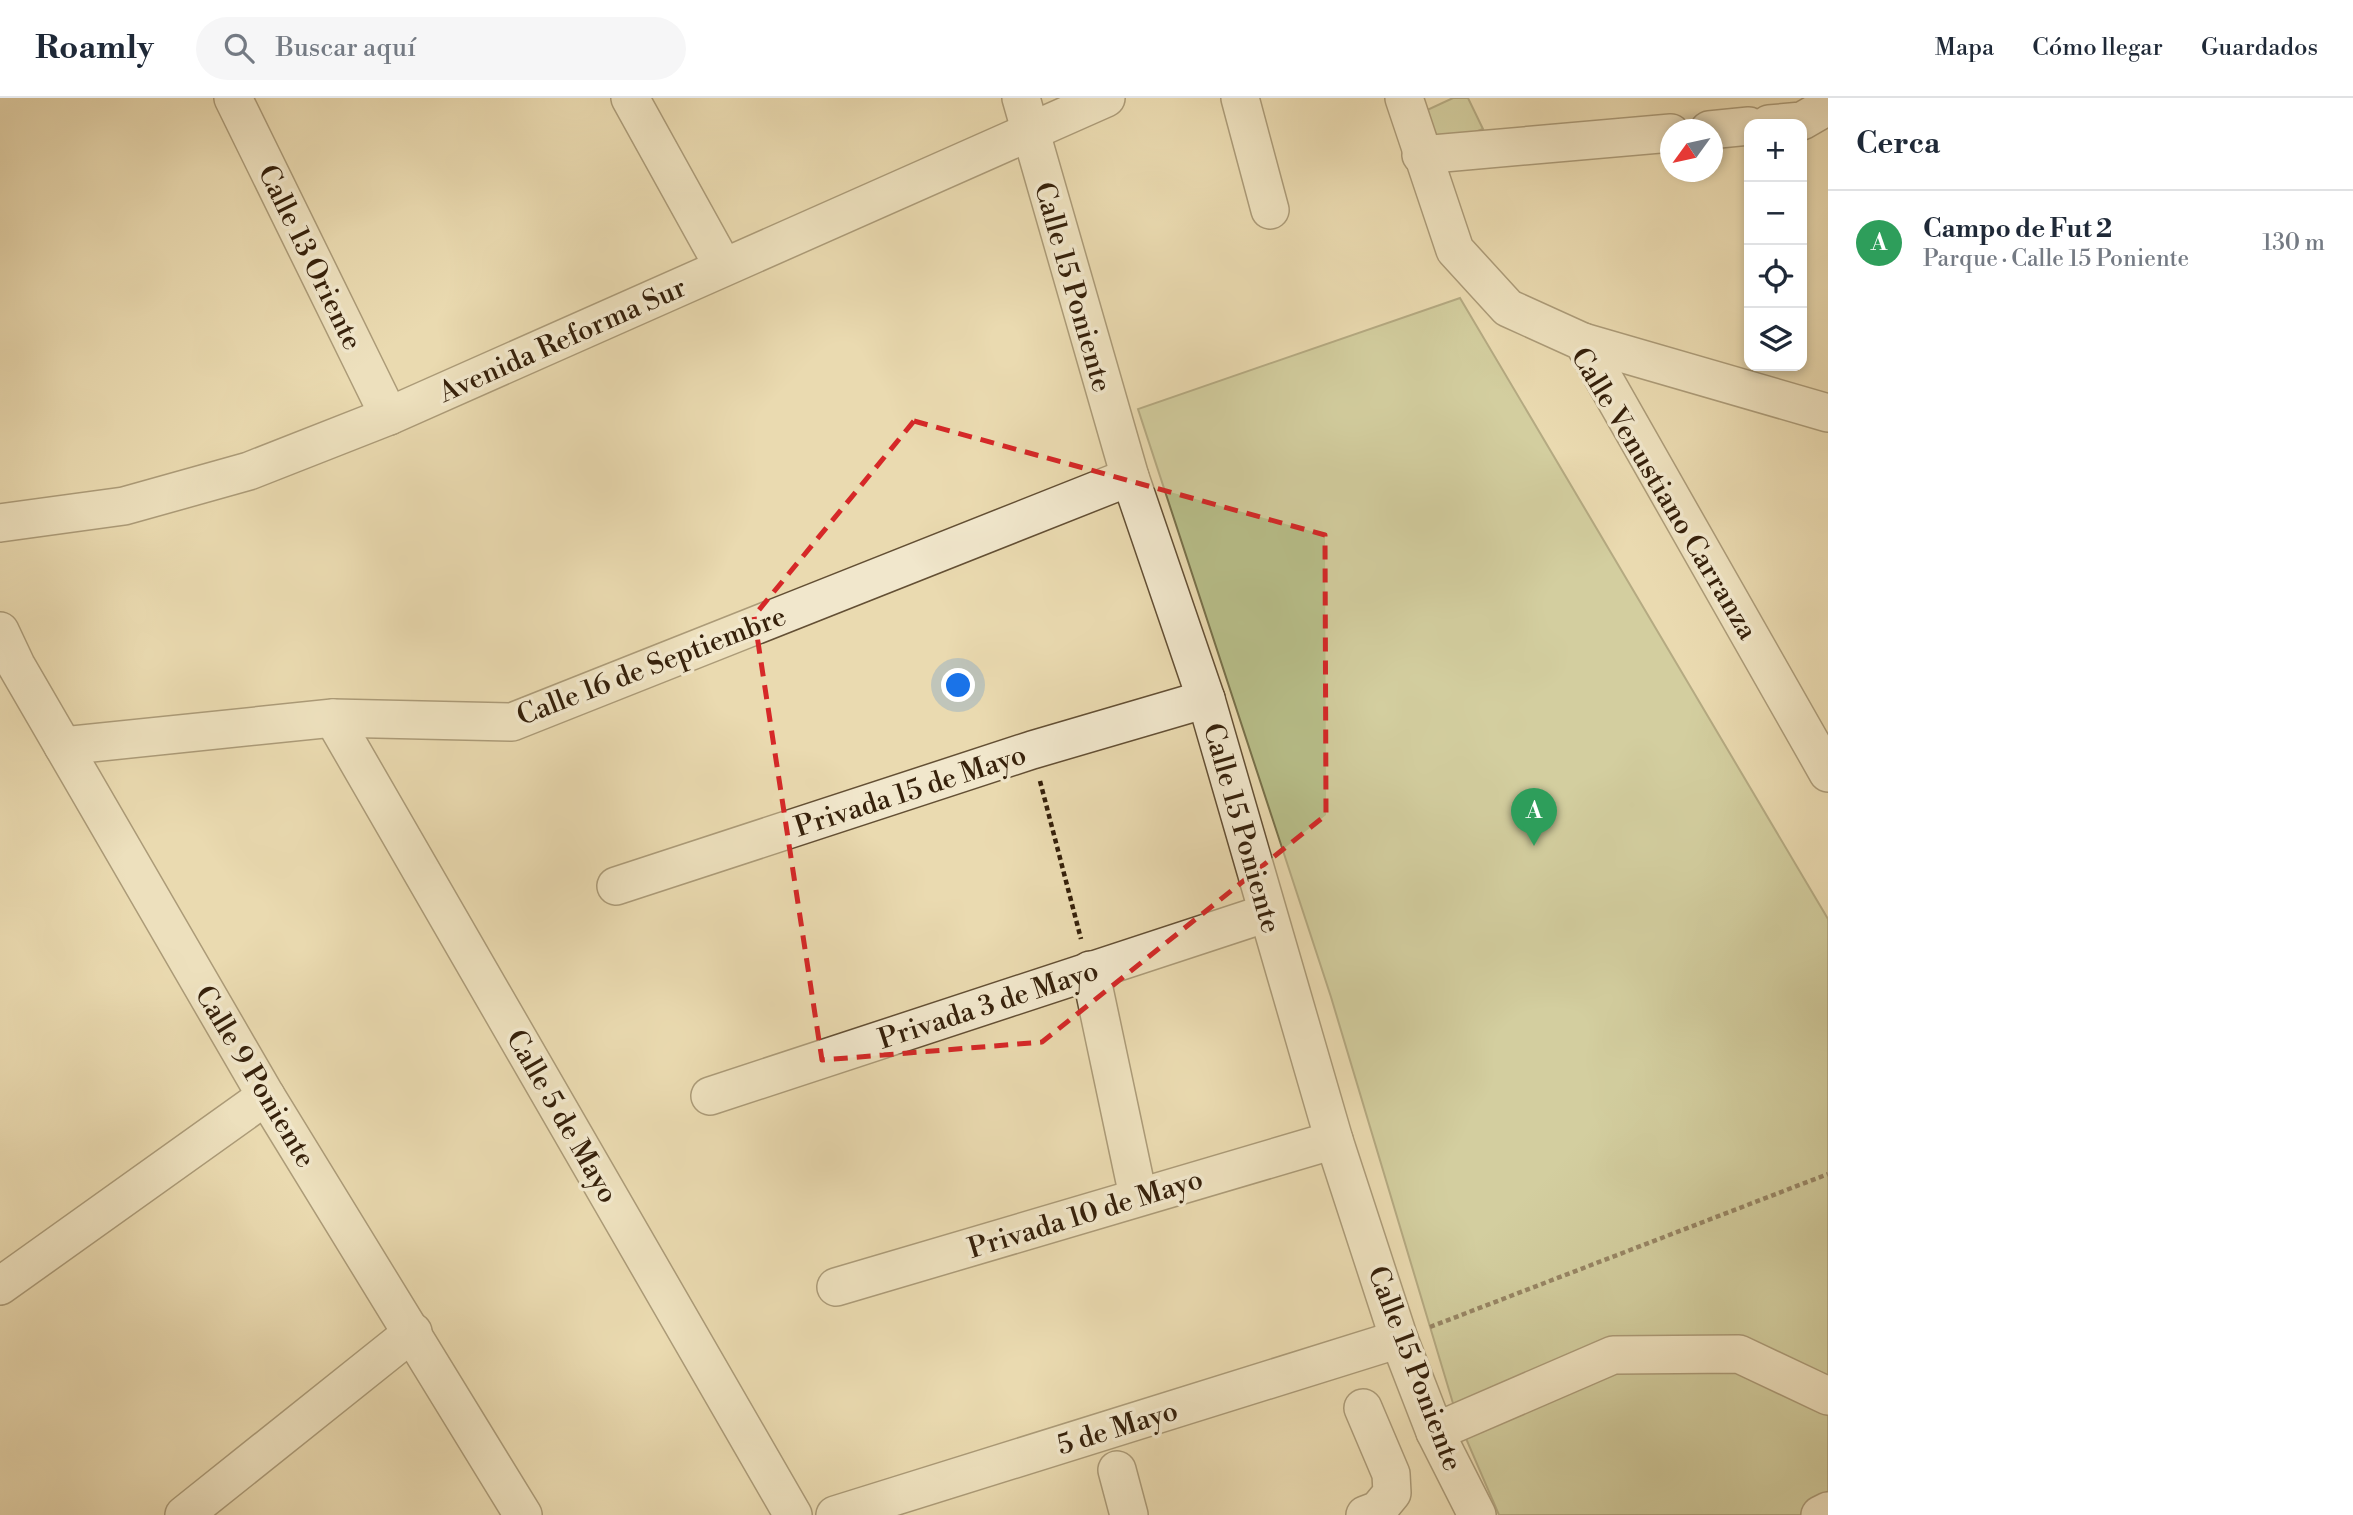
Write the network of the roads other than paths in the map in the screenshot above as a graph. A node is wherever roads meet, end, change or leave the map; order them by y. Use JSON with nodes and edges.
{"nodes":[{"id":1,"x":233,"y":98,"type":"edge"},
{"id":2,"x":630,"y":98,"type":"edge"},
{"id":3,"x":1021,"y":98,"type":"edge"},
{"id":4,"x":1106,"y":98,"type":"edge"},
{"id":5,"x":1240,"y":98,"type":"edge"},
{"id":6,"x":1404,"y":98,"type":"edge"},
{"id":7,"x":1828,"y":106,"type":"edge"},
{"id":8,"x":1805,"y":119,"type":"edge"},
{"id":9,"x":1744,"y":126,"type":"edge"},
{"id":10,"x":1723,"y":129,"type":"edge"},
{"id":11,"x":1029,"y":133,"type":"junction"},
{"id":12,"x":1660,"y":134,"type":"edge"},
{"id":13,"x":1422,"y":155,"type":"junction"},
{"id":14,"x":1270,"y":210,"type":"dead end"},
{"id":15,"x":723,"y":266,"type":"junction"},
{"id":16,"x":1583,"y":342,"type":"junction"},
{"id":17,"x":1828,"y":413,"type":"edge"},
{"id":18,"x":388,"y":416,"type":"junction"},
{"id":19,"x":1130,"y":477,"type":"junction"},
{"id":20,"x":0,"y":523,"type":"edge"},
{"id":21,"x":0,"y":631,"type":"edge"},
{"id":22,"x":8,"y":671,"type":"edge"},
{"id":23,"x":1206,"y":699,"type":"junction"},
{"id":24,"x":333,"y":718,"type":"junction"},
{"id":25,"x":63,"y":746,"type":"junction"},
{"id":26,"x":1828,"y":773,"type":"edge"},
{"id":27,"x":616,"y":886,"type":"dead end"},
{"id":28,"x":1267,"y":913,"type":"junction"},
{"id":29,"x":1090,"y":970,"type":"junction"},
{"id":30,"x":266,"y":1096,"type":"junction"},
{"id":31,"x":710,"y":1096,"type":"dead end"},
{"id":32,"x":1334,"y":1140,"type":"junction"},
{"id":33,"x":1138,"y":1196,"type":"junction"},
{"id":34,"x":0,"y":1286,"type":"edge"},
{"id":35,"x":836,"y":1287,"type":"dead end"},
{"id":36,"x":413,"y":1332,"type":"junction"},
{"id":37,"x":1399,"y":1339,"type":"junction"},
{"id":38,"x":1828,"y":1396,"type":"edge"},
{"id":39,"x":1363,"y":1408,"type":"dead end"},
{"id":40,"x":1435,"y":1432,"type":"junction"},
{"id":41,"x":1118,"y":1470,"type":"dead end"},
{"id":42,"x":1828,"y":1511,"type":"edge"},
{"id":43,"x":189,"y":1513,"type":"edge"},
{"id":44,"x":523,"y":1515,"type":"edge"},
{"id":45,"x":793,"y":1515,"type":"edge"},
{"id":46,"x":835,"y":1515,"type":"edge"},
{"id":47,"x":1129,"y":1515,"type":"edge"},
{"id":48,"x":1365,"y":1515,"type":"edge"},
{"id":49,"x":1478,"y":1515,"type":"edge"},
{"id":50,"x":1820,"y":1515,"type":"edge"}],
"edges":[{"from":1,"to":18,"type":"street","name":"Calle 13 Oriente"},
{"from":2,"to":15,"type":"street"},
{"from":3,"to":11,"type":"street","name":"Calle 15 Poniente"},
{"from":4,"to":11,"type":"street","name":"Avenida Reforma Sur"},
{"from":5,"to":14,"type":"street"},
{"from":6,"to":13,"type":"street","name":"Calle Venustiano Carranza"},
{"from":7,"to":8,"type":"street"},
{"from":9,"to":10,"type":"street"},
{"from":11,"to":15,"type":"street","name":"Avenida Reforma Sur"},
{"from":11,"to":19,"type":"street","name":"Calle 15 Poniente"},
{"from":12,"to":13,"type":"street"},
{"from":13,"to":16,"type":"street","name":"Calle Venustiano Carranza"},
{"from":15,"to":18,"type":"street","name":"Avenida Reforma Sur"},
{"from":16,"to":17,"type":"street"},
{"from":16,"to":26,"type":"street","name":"Calle Venustiano Carranza"},
{"from":18,"to":20,"type":"street","name":"Avenida Reforma Sur"},
{"from":19,"to":23,"type":"street","name":"Calle 15 Poniente"},
{"from":19,"to":24,"type":"street","name":"Calle 16 de Septiembre"},
{"from":21,"to":22,"type":"street","name":"Calle 9 Poniente"},
{"from":22,"to":25,"type":"street","name":"Calle 9 Poniente"},
{"from":23,"to":27,"type":"street","name":"Privada 15 de Mayo"},
{"from":23,"to":28,"type":"street","name":"Calle 15 Poniente"},
{"from":24,"to":25,"type":"street","name":"Calle 16 de Septiembre"},
{"from":24,"to":45,"type":"street","name":"Calle 5 de Mayo"},
{"from":25,"to":30,"type":"street","name":"Calle 9 Poniente"},
{"from":28,"to":29,"type":"street","name":"Privada 3 de Mayo"},
{"from":28,"to":32,"type":"street","name":"Calle 15 Poniente"},
{"from":29,"to":31,"type":"street","name":"Privada 3 de Mayo"},
{"from":29,"to":33,"type":"street"},
{"from":30,"to":34,"type":"street"},
{"from":30,"to":36,"type":"street","name":"Calle 9 Poniente"},
{"from":32,"to":33,"type":"street","name":"Privada 10 de Mayo"},
{"from":32,"to":37,"type":"street","name":"Calle 15 Poniente"},
{"from":33,"to":35,"type":"street","name":"Privada 10 de Mayo"},
{"from":36,"to":43,"type":"street"},
{"from":36,"to":44,"type":"street","name":"Calle 9 Poniente"},
{"from":37,"to":40,"type":"street","name":"Calle 15 Poniente"},
{"from":37,"to":46,"type":"street","name":"5 de Mayo"},
{"from":38,"to":40,"type":"street"},
{"from":39,"to":48,"type":"street"},
{"from":40,"to":49,"type":"street","name":"Calle 15 Poniente"},
{"from":41,"to":47,"type":"street"},
{"from":42,"to":50,"type":"street"}]}
